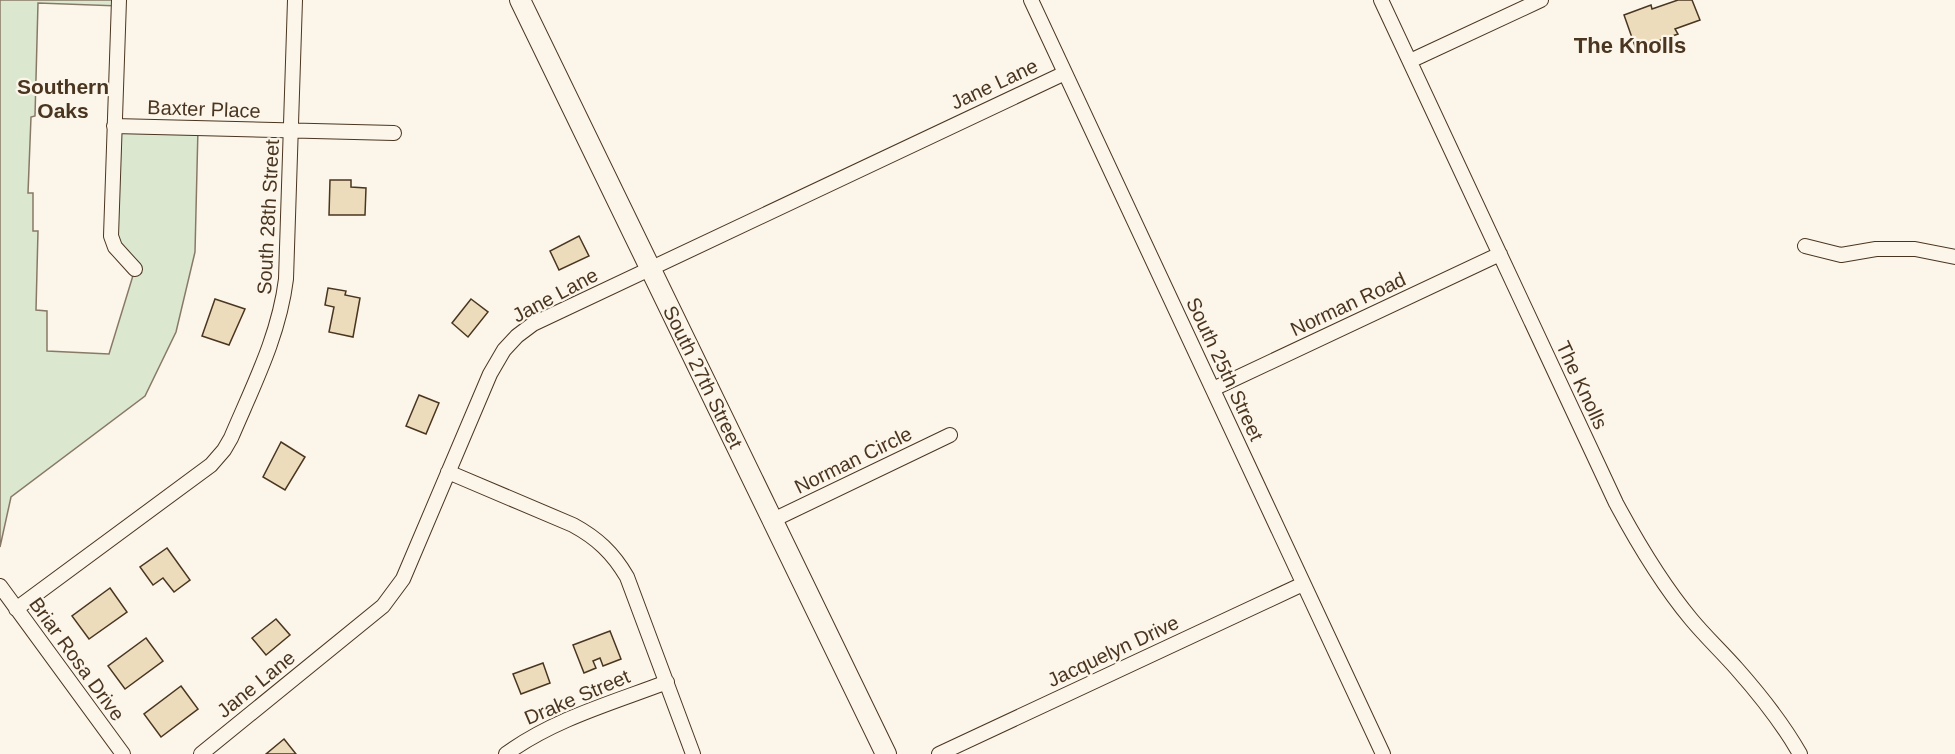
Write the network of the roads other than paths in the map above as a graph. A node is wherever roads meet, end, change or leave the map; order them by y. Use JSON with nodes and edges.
{"nodes":[{"id":1,"x":119,"y":0,"type":"edge"},
{"id":2,"x":295,"y":0,"type":"edge"},
{"id":3,"x":520,"y":0,"type":"edge"},
{"id":4,"x":1031,"y":0,"type":"edge"},
{"id":5,"x":1382,"y":0,"type":"edge"},
{"id":6,"x":1541,"y":0,"type":"edge"},
{"id":7,"x":1410,"y":61,"type":"junction"},
{"id":8,"x":1065,"y":73,"type":"junction"},
{"id":9,"x":114,"y":126,"type":"junction"},
{"id":10,"x":292,"y":131,"type":"junction"},
{"id":11,"x":394,"y":133,"type":"dead end"},
{"id":12,"x":1805,"y":246,"type":"dead end"},
{"id":13,"x":1500,"y":254,"type":"junction"},
{"id":14,"x":1955,"y":257,"type":"edge"},
{"id":15,"x":650,"y":268,"type":"junction"},
{"id":16,"x":135,"y":269,"type":"dead end"},
{"id":17,"x":1213,"y":389,"type":"junction"},
{"id":18,"x":950,"y":435,"type":"dead end"},
{"id":19,"x":448,"y":472,"type":"junction"},
{"id":20,"x":773,"y":520,"type":"junction"},
{"id":21,"x":1303,"y":584,"type":"junction"},
{"id":22,"x":0,"y":586,"type":"edge"},
{"id":23,"x":16,"y":609,"type":"junction"},
{"id":24,"x":667,"y":682,"type":"junction"},
{"id":25,"x":123,"y":754,"type":"edge"},
{"id":26,"x":201,"y":754,"type":"edge"},
{"id":27,"x":506,"y":754,"type":"edge"},
{"id":28,"x":693,"y":754,"type":"edge"},
{"id":29,"x":886,"y":754,"type":"edge"},
{"id":30,"x":939,"y":754,"type":"edge"},
{"id":31,"x":1383,"y":754,"type":"edge"},
{"id":32,"x":1800,"y":754,"type":"edge"}],
"edges":[{"from":1,"to":9,"type":"street"},
{"from":2,"to":10,"type":"street","name":"South 28th Street"},
{"from":3,"to":15,"type":"main road","name":"South 27th Street"},
{"from":4,"to":8,"type":"street","name":"South 25th Street"},
{"from":5,"to":7,"type":"street","name":"The Knolls"},
{"from":6,"to":7,"type":"street"},
{"from":7,"to":13,"type":"street","name":"The Knolls"},
{"from":8,"to":15,"type":"street","name":"Jane Lane"},
{"from":8,"to":17,"type":"street","name":"South 25th Street"},
{"from":9,"to":10,"type":"street","name":"Baxter Place"},
{"from":9,"to":16,"type":"street"},
{"from":10,"to":11,"type":"street","name":"Baxter Place"},
{"from":10,"to":23,"type":"street","name":"South 28th Street"},
{"from":12,"to":14,"type":"street"},
{"from":13,"to":17,"type":"street","name":"Norman Road"},
{"from":13,"to":32,"type":"street","name":"The Knolls"},
{"from":15,"to":19,"type":"street","name":"Jane Lane"},
{"from":15,"to":20,"type":"main road","name":"South 27th Street"},
{"from":17,"to":21,"type":"street","name":"South 25th Street"},
{"from":18,"to":20,"type":"street","name":"Norman Circle"},
{"from":19,"to":24,"type":"street"},
{"from":19,"to":26,"type":"street","name":"Jane Lane"},
{"from":20,"to":29,"type":"main road","name":"South 27th Street"},
{"from":21,"to":30,"type":"street","name":"Jacquelyn Drive"},
{"from":21,"to":31,"type":"street","name":"South 25th Street"},
{"from":22,"to":23,"type":"street","name":"Briar Rosa Drive"},
{"from":23,"to":25,"type":"street","name":"Briar Rosa Drive"},
{"from":24,"to":27,"type":"street","name":"Drake Street"},
{"from":24,"to":28,"type":"street"}]}
